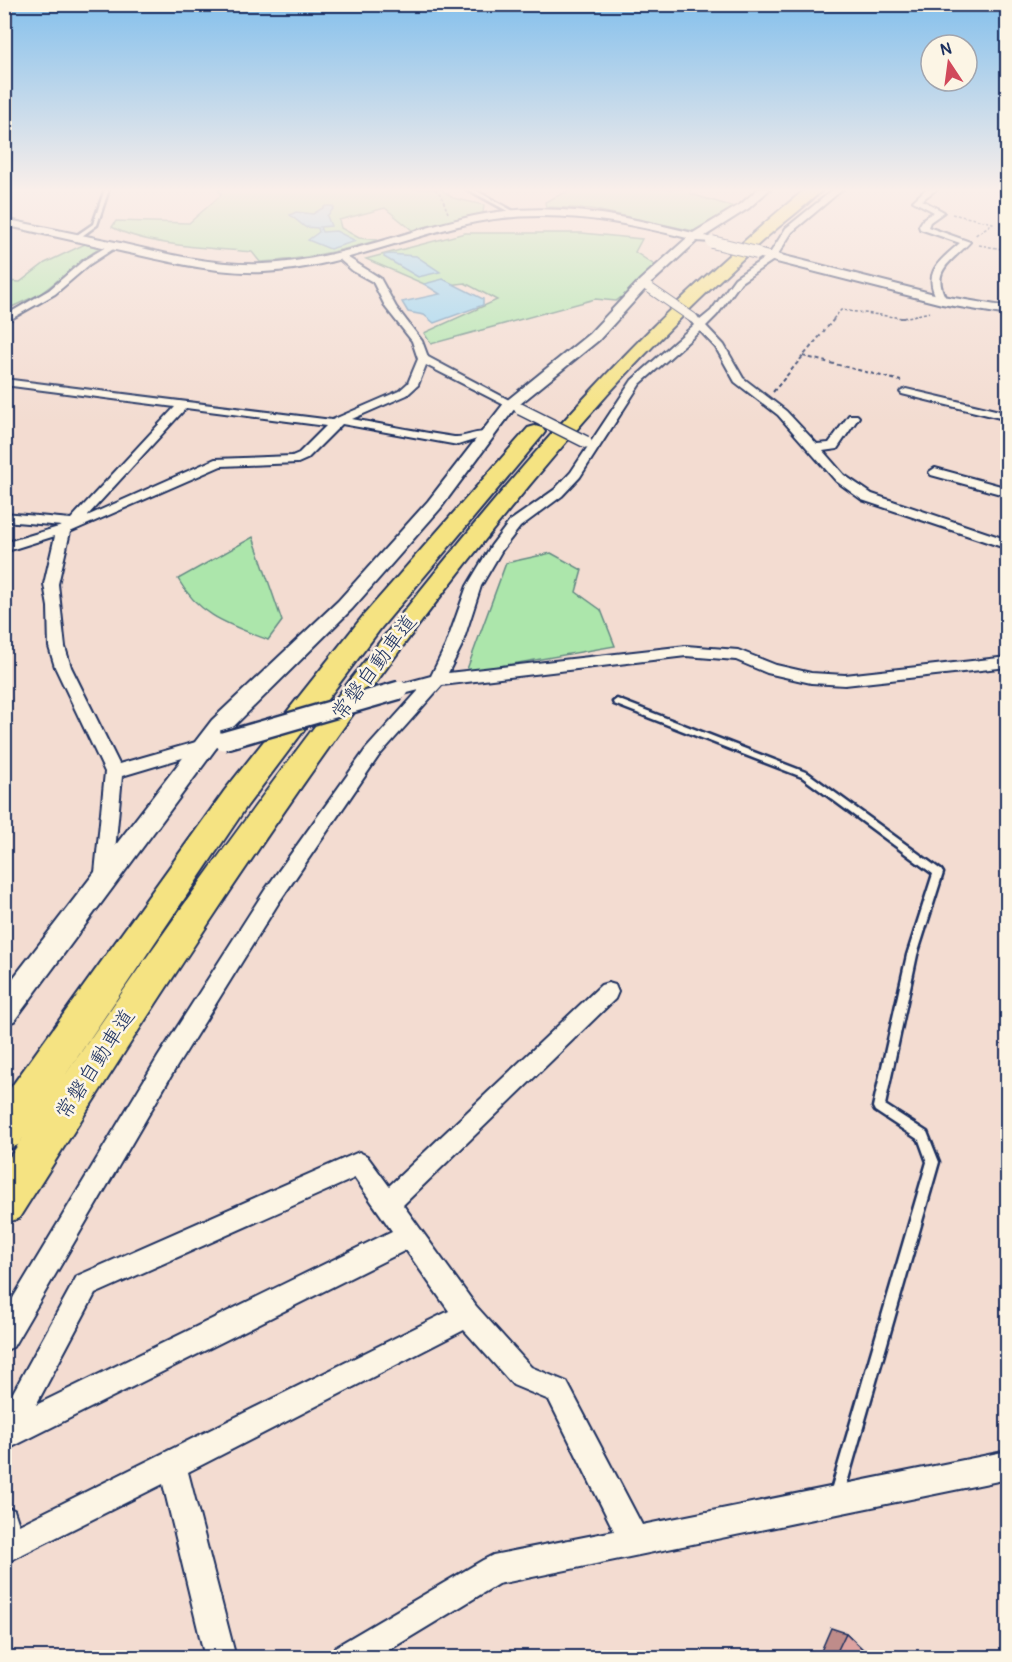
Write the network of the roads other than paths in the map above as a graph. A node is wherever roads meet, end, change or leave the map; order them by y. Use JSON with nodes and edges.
{"nodes":[{"id":1,"x":81,"y":267,"type":"edge"},
{"id":2,"x":223,"y":267,"type":"edge"},
{"id":3,"x":265,"y":267,"type":"edge"},
{"id":4,"x":357,"y":267,"type":"edge"},
{"id":5,"x":669,"y":267,"type":"edge"},
{"id":6,"x":702,"y":267,"type":"edge"},
{"id":7,"x":724,"y":267,"type":"edge"},
{"id":8,"x":753,"y":267,"type":"edge"},
{"id":9,"x":811,"y":267,"type":"edge"},
{"id":10,"x":941,"y":267,"type":"edge"},
{"id":11,"x":645,"y":286,"type":"junction"},
{"id":12,"x":947,"y":301,"type":"junction"},
{"id":13,"x":1008,"y":311,"type":"edge"},
{"id":14,"x":4,"y":320,"type":"edge"},
{"id":15,"x":697,"y":321,"type":"junction"},
{"id":16,"x":423,"y":358,"type":"junction"},
{"id":17,"x":4,"y":382,"type":"edge"},
{"id":18,"x":906,"y":392,"type":"road end"},
{"id":19,"x":183,"y":405,"type":"junction"},
{"id":20,"x":515,"y":407,"type":"junction"},
{"id":21,"x":854,"y":417,"type":"dead end"},
{"id":22,"x":1008,"y":417,"type":"edge"},
{"id":23,"x":338,"y":422,"type":"junction"},
{"id":24,"x":486,"y":436,"type":"junction"},
{"id":25,"x":591,"y":444,"type":"junction"},
{"id":26,"x":814,"y":448,"type":"junction"},
{"id":27,"x":935,"y":472,"type":"dead end"},
{"id":28,"x":1008,"y":492,"type":"edge"},
{"id":29,"x":4,"y":517,"type":"edge"},
{"id":30,"x":70,"y":528,"type":"junction"},
{"id":31,"x":1008,"y":545,"type":"edge"},
{"id":32,"x":4,"y":548,"type":"edge"},
{"id":33,"x":1008,"y":662,"type":"edge"},
{"id":34,"x":437,"y":680,"type":"junction"},
{"id":35,"x":618,"y":702,"type":"dead end"},
{"id":36,"x":205,"y":746,"type":"junction"},
{"id":37,"x":114,"y":772,"type":"junction"},
{"id":38,"x":103,"y":883,"type":"junction"},
{"id":39,"x":608,"y":992,"type":"dead end"},
{"id":40,"x":4,"y":1012,"type":"edge"},
{"id":41,"x":4,"y":1131,"type":"edge"},
{"id":42,"x":4,"y":1203,"type":"edge"},
{"id":43,"x":387,"y":1204,"type":"junction"},
{"id":44,"x":410,"y":1235,"type":"junction"},
{"id":45,"x":466,"y":1315,"type":"junction"},
{"id":46,"x":4,"y":1338,"type":"edge"},
{"id":47,"x":5,"y":1436,"type":"edge"},
{"id":48,"x":172,"y":1465,"type":"junction"},
{"id":49,"x":1008,"y":1465,"type":"edge"},
{"id":50,"x":835,"y":1499,"type":"junction"},
{"id":51,"x":4,"y":1520,"type":"edge"},
{"id":52,"x":635,"y":1541,"type":"junction"},
{"id":53,"x":221,"y":1658,"type":"edge"},
{"id":54,"x":346,"y":1658,"type":"edge"}],
"edges":[{"from":1,"to":14,"type":"street"},
{"from":2,"to":3,"type":"street"},
{"from":4,"to":16,"type":"street"},
{"from":5,"to":11,"type":"street"},
{"from":6,"to":41,"type":"highway","name":"常磐自動車道"},
{"from":7,"to":42,"type":"highway","name":"常磐自動車道"},
{"from":8,"to":15,"type":"street"},
{"from":9,"to":12,"type":"street"},
{"from":10,"to":12,"type":"street"},
{"from":11,"to":15,"type":"street","bridge":true},
{"from":11,"to":20,"type":"street"},
{"from":12,"to":13,"type":"street"},
{"from":15,"to":25,"type":"street"},
{"from":15,"to":26,"type":"street"},
{"from":16,"to":20,"type":"street"},
{"from":16,"to":23,"type":"street"},
{"from":17,"to":19,"type":"street"},
{"from":18,"to":22,"type":"street"},
{"from":19,"to":23,"type":"street"},
{"from":19,"to":30,"type":"street"},
{"from":20,"to":24,"type":"street"},
{"from":20,"to":25,"type":"street","bridge":true},
{"from":21,"to":26,"type":"street"},
{"from":23,"to":24,"type":"street"},
{"from":23,"to":30,"type":"street"},
{"from":24,"to":36,"type":"street"},
{"from":25,"to":34,"type":"street"},
{"from":26,"to":31,"type":"street"},
{"from":27,"to":28,"type":"street"},
{"from":29,"to":30,"type":"street"},
{"from":30,"to":32,"type":"street"},
{"from":30,"to":37,"type":"street"},
{"from":33,"to":34,"type":"street"},
{"from":34,"to":36,"type":"street","bridge":true},
{"from":34,"to":46,"type":"street"},
{"from":35,"to":50,"type":"lane"},
{"from":36,"to":37,"type":"street"},
{"from":36,"to":38,"type":"street"},
{"from":37,"to":38,"type":"street"},
{"from":38,"to":40,"type":"street"},
{"from":39,"to":43,"type":"street"},
{"from":43,"to":44,"type":"street"},
{"from":43,"to":47,"type":"street"},
{"from":44,"to":45,"type":"street"},
{"from":44,"to":47,"type":"street"},
{"from":45,"to":48,"type":"street"},
{"from":45,"to":52,"type":"street"},
{"from":48,"to":51,"type":"street"},
{"from":48,"to":53,"type":"street"},
{"from":49,"to":50,"type":"street"},
{"from":50,"to":52,"type":"street"},
{"from":52,"to":54,"type":"street"}]}
